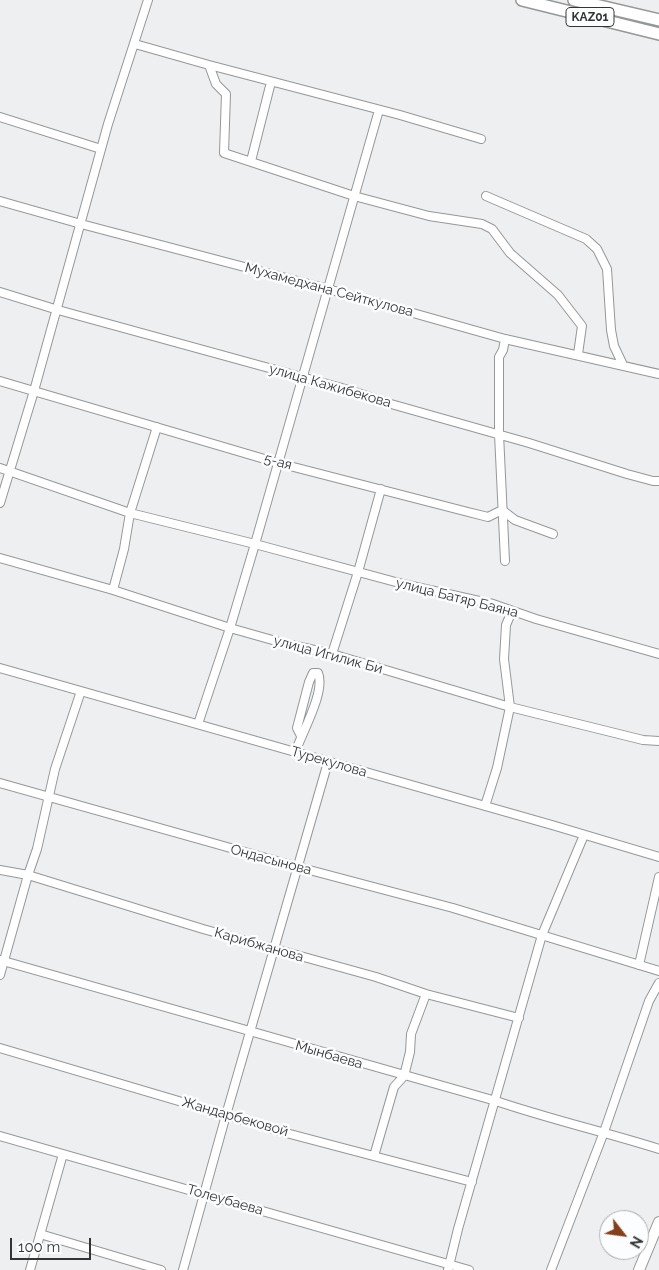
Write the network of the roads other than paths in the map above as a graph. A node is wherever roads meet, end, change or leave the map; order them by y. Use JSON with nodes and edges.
{"nodes":[{"id":1,"x":148,"y":0,"type":"edge"},
{"id":2,"x":522,"y":0,"type":"edge"},
{"id":3,"x":574,"y":0,"type":"edge"},
{"id":4,"x":536,"y":2,"type":"edge"},
{"id":5,"x":659,"y":20,"type":"edge"},
{"id":6,"x":659,"y":34,"type":"edge"},
{"id":7,"x":135,"y":44,"type":"junction"},
{"id":8,"x":209,"y":65,"type":"junction"},
{"id":9,"x":271,"y":82,"type":"junction"},
{"id":10,"x":379,"y":110,"type":"junction"},
{"id":11,"x":0,"y":117,"type":"edge"},
{"id":12,"x":480,"y":139,"type":"dead end"},
{"id":13,"x":101,"y":149,"type":"junction"},
{"id":14,"x":251,"y":161,"type":"junction"},
{"id":15,"x":354,"y":196,"type":"junction"},
{"id":16,"x":486,"y":196,"type":"dead end"},
{"id":17,"x":0,"y":201,"type":"edge"},
{"id":18,"x":81,"y":224,"type":"junction"},
{"id":19,"x":328,"y":289,"type":"junction"},
{"id":20,"x":0,"y":292,"type":"edge"},
{"id":21,"x":58,"y":310,"type":"junction"},
{"id":22,"x":505,"y":339,"type":"junction"},
{"id":23,"x":578,"y":354,"type":"junction"},
{"id":24,"x":623,"y":365,"type":"junction"},
{"id":25,"x":659,"y":374,"type":"edge"},
{"id":26,"x":302,"y":378,"type":"junction"},
{"id":27,"x":0,"y":381,"type":"edge"},
{"id":28,"x":34,"y":391,"type":"junction"},
{"id":29,"x":157,"y":427,"type":"junction"},
{"id":30,"x":499,"y":434,"type":"junction"},
{"id":31,"x":278,"y":463,"type":"junction"},
{"id":32,"x":0,"y":468,"type":"edge"},
{"id":33,"x":9,"y":470,"type":"junction"},
{"id":34,"x":659,"y":481,"type":"edge"},
{"id":35,"x":381,"y":490,"type":"junction"},
{"id":36,"x":0,"y":503,"type":"edge"},
{"id":37,"x":502,"y":510,"type":"junction"},
{"id":38,"x":130,"y":513,"type":"junction"},
{"id":39,"x":553,"y":534,"type":"dead end"},
{"id":40,"x":255,"y":544,"type":"junction"},
{"id":41,"x":0,"y":558,"type":"edge"},
{"id":42,"x":505,"y":561,"type":"dead end"},
{"id":43,"x":358,"y":572,"type":"junction"},
{"id":44,"x":113,"y":590,"type":"junction"},
{"id":45,"x":512,"y":611,"type":"junction"},
{"id":46,"x":230,"y":628,"type":"junction"},
{"id":47,"x":332,"y":654,"type":"junction"},
{"id":48,"x":659,"y":654,"type":"edge"},
{"id":49,"x":0,"y":668,"type":"edge"},
{"id":50,"x":81,"y":691,"type":"junction"},
{"id":51,"x":510,"y":707,"type":"junction"},
{"id":52,"x":198,"y":724,"type":"junction"},
{"id":53,"x":301,"y":736,"type":"junction"},
{"id":54,"x":659,"y":741,"type":"edge"},
{"id":55,"x":295,"y":753,"type":"junction"},
{"id":56,"x":328,"y":762,"type":"junction"},
{"id":57,"x":0,"y":783,"type":"edge"},
{"id":58,"x":49,"y":798,"type":"junction"},
{"id":59,"x":485,"y":806,"type":"junction"},
{"id":60,"x":584,"y":835,"type":"junction"},
{"id":61,"x":659,"y":857,"type":"edge"},
{"id":62,"x":298,"y":867,"type":"junction"},
{"id":63,"x":0,"y":870,"type":"edge"},
{"id":64,"x":28,"y":875,"type":"junction"},
{"id":65,"x":659,"y":877,"type":"edge"},
{"id":66,"x":542,"y":934,"type":"junction"},
{"id":67,"x":274,"y":949,"type":"junction"},
{"id":68,"x":2,"y":960,"type":"edge"},
{"id":69,"x":639,"y":965,"type":"junction"},
{"id":70,"x":659,"y":971,"type":"edge"},
{"id":71,"x":0,"y":975,"type":"edge"},
{"id":72,"x":659,"y":983,"type":"edge"},
{"id":73,"x":426,"y":994,"type":"junction"},
{"id":74,"x":519,"y":1018,"type":"junction"},
{"id":75,"x":251,"y":1032,"type":"junction"},
{"id":76,"x":0,"y":1048,"type":"edge"},
{"id":77,"x":404,"y":1076,"type":"junction"},
{"id":78,"x":496,"y":1101,"type":"junction"},
{"id":79,"x":226,"y":1114,"type":"junction"},
{"id":80,"x":604,"y":1132,"type":"junction"},
{"id":81,"x":0,"y":1136,"type":"edge"},
{"id":82,"x":659,"y":1150,"type":"edge"},
{"id":83,"x":64,"y":1154,"type":"junction"},
{"id":84,"x":374,"y":1156,"type":"junction"},
{"id":85,"x":472,"y":1182,"type":"junction"},
{"id":86,"x":204,"y":1194,"type":"junction"},
{"id":87,"x":659,"y":1222,"type":"edge"},
{"id":88,"x":40,"y":1234,"type":"junction"},
{"id":89,"x":449,"y":1267,"type":"edge"},
{"id":90,"x":30,"y":1270,"type":"edge"},
{"id":91,"x":162,"y":1270,"type":"edge"},
{"id":92,"x":183,"y":1270,"type":"edge"},
{"id":93,"x":469,"y":1270,"type":"edge"},
{"id":94,"x":551,"y":1270,"type":"edge"},
{"id":95,"x":639,"y":1270,"type":"edge"}],
"edges":[{"from":1,"to":7,"type":"street"},
{"from":2,"to":4,"type":"highway","number":"KАZ01"},
{"from":3,"to":5,"type":"highway","number":"KАZ01"},
{"from":4,"to":6,"type":"highway","number":"KАZ01"},
{"from":7,"to":8,"type":"street"},
{"from":7,"to":13,"type":"street"},
{"from":8,"to":9,"type":"street"},
{"from":8,"to":14,"type":"street"},
{"from":9,"to":10,"type":"street"},
{"from":9,"to":14,"type":"street"},
{"from":10,"to":12,"type":"street"},
{"from":10,"to":15,"type":"street"},
{"from":11,"to":13,"type":"street"},
{"from":13,"to":18,"type":"street"},
{"from":14,"to":15,"type":"street"},
{"from":15,"to":19,"type":"street"},
{"from":15,"to":23,"type":"street"},
{"from":16,"to":24,"type":"street"},
{"from":17,"to":18,"type":"street","name":"Мухамедхана Сейткулова"},
{"from":18,"to":19,"type":"street","name":"Мухамедхана Сейткулова"},
{"from":18,"to":21,"type":"street"},
{"from":19,"to":22,"type":"street","name":"Мухамедхана Сейткулова"},
{"from":19,"to":26,"type":"street"},
{"from":20,"to":21,"type":"street","name":"улица Кажибекова"},
{"from":21,"to":26,"type":"street","name":"улица Кажибекова"},
{"from":21,"to":28,"type":"street"},
{"from":22,"to":23,"type":"street","name":"Мухамедхана Сейткулова"},
{"from":22,"to":30,"type":"street"},
{"from":23,"to":24,"type":"street","name":"Мухамедхана Сейткулова"},
{"from":24,"to":25,"type":"street","name":"Мухамедхана Сейткулова"},
{"from":26,"to":30,"type":"street","name":"улица Кажибекова"},
{"from":26,"to":31,"type":"street"},
{"from":27,"to":28,"type":"street","name":"5-ая"},
{"from":28,"to":29,"type":"street","name":"5-ая"},
{"from":28,"to":33,"type":"street"},
{"from":29,"to":31,"type":"street","name":"5-ая"},
{"from":29,"to":38,"type":"street"},
{"from":30,"to":34,"type":"street","name":"улица Кажибекова"},
{"from":30,"to":37,"type":"street"},
{"from":31,"to":35,"type":"street","name":"5-ая"},
{"from":31,"to":40,"type":"street"},
{"from":32,"to":33,"type":"street","name":"улица Батяр Баяна"},
{"from":33,"to":36,"type":"street"},
{"from":33,"to":38,"type":"street","name":"улица Батяр Баяна"},
{"from":35,"to":37,"type":"street","name":"5-ая"},
{"from":35,"to":43,"type":"street"},
{"from":37,"to":39,"type":"street"},
{"from":37,"to":42,"type":"street"},
{"from":38,"to":40,"type":"street","name":"улица Батяр Баяна"},
{"from":38,"to":44,"type":"street"},
{"from":40,"to":43,"type":"street","name":"улица Батяр Баяна"},
{"from":40,"to":46,"type":"street"},
{"from":41,"to":44,"type":"street","name":"улица Игилик Би"},
{"from":43,"to":45,"type":"street","name":"улица Батяр Баяна"},
{"from":43,"to":47,"type":"street"},
{"from":44,"to":46,"type":"street","name":"улица Игилик Би"},
{"from":45,"to":48,"type":"street","name":"улица Батяр Баяна"},
{"from":45,"to":51,"type":"street"},
{"from":46,"to":47,"type":"street","name":"улица Игилик Би"},
{"from":46,"to":52,"type":"street"},
{"from":47,"to":51,"type":"street","name":"улица Игилик Би"},
{"from":49,"to":50,"type":"street","name":"Турекулова"},
{"from":50,"to":52,"type":"street","name":"Турекулова"},
{"from":50,"to":58,"type":"street"},
{"from":51,"to":54,"type":"street","name":"улица Игилик Би"},
{"from":51,"to":59,"type":"street"},
{"from":52,"to":55,"type":"street","name":"Турекулова"},
{"from":53,"to":53,"type":"street"},
{"from":53,"to":55,"type":"street"},
{"from":55,"to":56,"type":"street","name":"Турекулова"},
{"from":56,"to":59,"type":"street","name":"Турекулова"},
{"from":56,"to":62,"type":"street"},
{"from":57,"to":58,"type":"street","name":"Ондасынова"},
{"from":58,"to":62,"type":"street","name":"Ондасынова"},
{"from":58,"to":64,"type":"street"},
{"from":59,"to":60,"type":"street","name":"Турекулова"},
{"from":60,"to":61,"type":"street","name":"Турекулова"},
{"from":60,"to":66,"type":"street"},
{"from":62,"to":66,"type":"street","name":"Ондасынова"},
{"from":62,"to":67,"type":"street"},
{"from":63,"to":64,"type":"street","name":"Карибжанова"},
{"from":64,"to":67,"type":"street","name":"Карибжанова"},
{"from":64,"to":68,"type":"street"},
{"from":65,"to":69,"type":"street"},
{"from":66,"to":69,"type":"street","name":"Ондасынова"},
{"from":66,"to":74,"type":"street"},
{"from":67,"to":73,"type":"street","name":"Карибжанова"},
{"from":67,"to":75,"type":"street"},
{"from":68,"to":71,"type":"street"},
{"from":68,"to":75,"type":"street","name":"Мынбаева"},
{"from":69,"to":70,"type":"street","name":"Ондасынова"},
{"from":72,"to":80,"type":"street"},
{"from":73,"to":74,"type":"street","name":"Карибжанова"},
{"from":73,"to":77,"type":"street"},
{"from":74,"to":78,"type":"street"},
{"from":75,"to":77,"type":"street","name":"Мынбаева"},
{"from":75,"to":79,"type":"street"},
{"from":76,"to":79,"type":"street","name":"Жандарбековой"},
{"from":77,"to":78,"type":"street","name":"Мынбаева"},
{"from":77,"to":84,"type":"street"},
{"from":78,"to":80,"type":"street","name":"Мынбаева"},
{"from":78,"to":85,"type":"street"},
{"from":79,"to":84,"type":"street","name":"Жандарбековой"},
{"from":79,"to":86,"type":"street"},
{"from":80,"to":82,"type":"street","name":"Мынбаева"},
{"from":80,"to":94,"type":"street"},
{"from":81,"to":83,"type":"street","name":"Толеубаева"},
{"from":83,"to":86,"type":"street","name":"Толеубаева"},
{"from":83,"to":88,"type":"street"},
{"from":84,"to":85,"type":"street","name":"Жандарбековой"},
{"from":85,"to":89,"type":"street"},
{"from":86,"to":89,"type":"street","name":"Толеубаева"},
{"from":86,"to":92,"type":"street"},
{"from":87,"to":95,"type":"main road"},
{"from":88,"to":90,"type":"street"},
{"from":88,"to":91,"type":"street"},
{"from":89,"to":93,"type":"street","name":"Толеубаева"}]}
